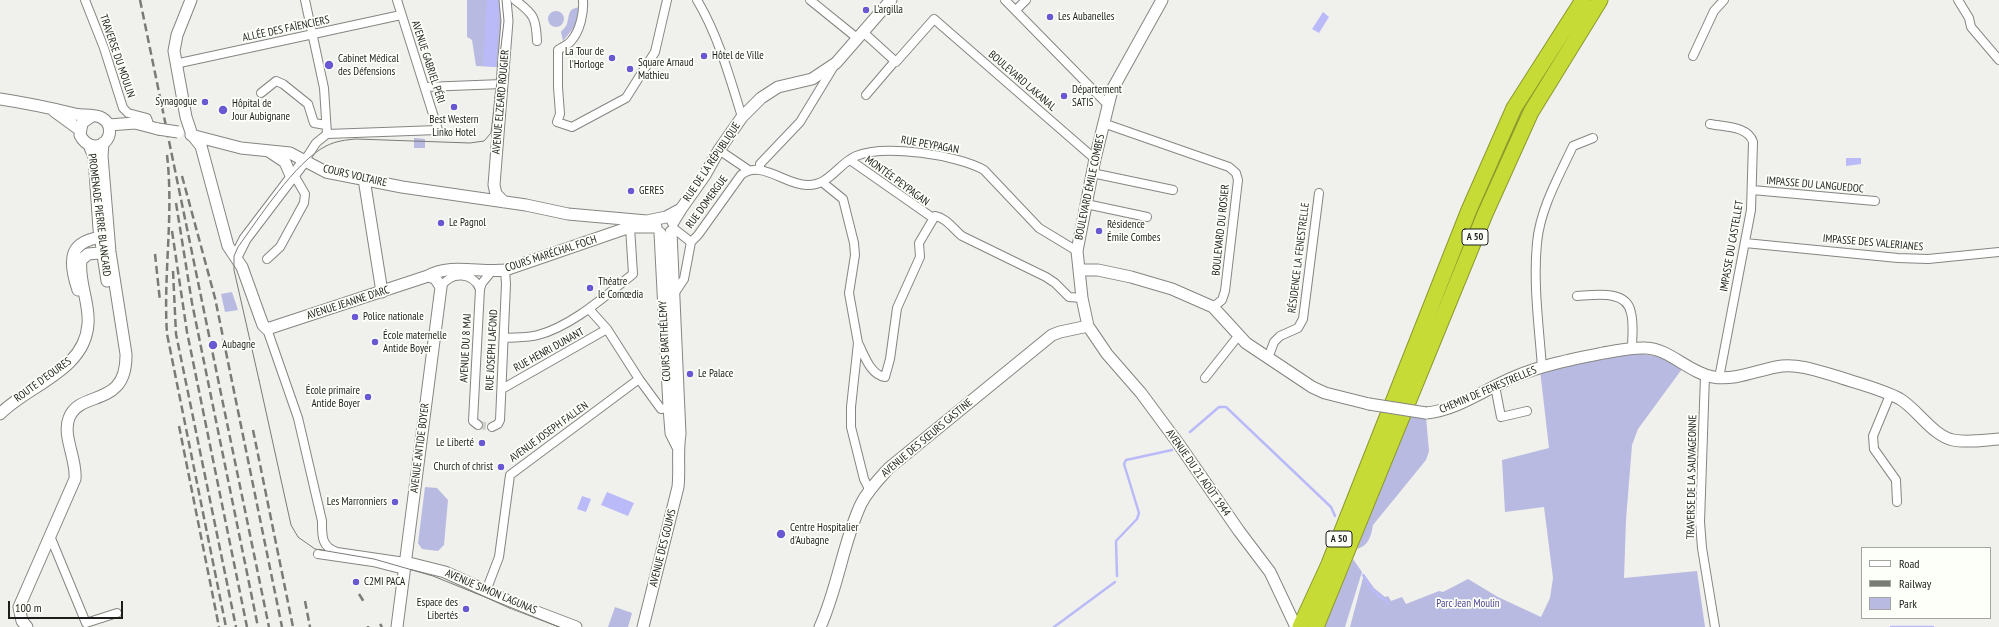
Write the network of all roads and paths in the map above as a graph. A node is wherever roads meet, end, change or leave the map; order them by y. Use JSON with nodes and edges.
{"nodes":[{"id":1,"x":85,"y":0,"type":"edge"},
{"id":2,"x":191,"y":0,"type":"edge"},
{"id":3,"x":199,"y":0,"type":"edge"},
{"id":4,"x":305,"y":0,"type":"edge"},
{"id":5,"x":397,"y":0,"type":"edge"},
{"id":6,"x":505,"y":0,"type":"edge"},
{"id":7,"x":515,"y":0,"type":"edge"},
{"id":8,"x":583,"y":0,"type":"edge"},
{"id":9,"x":667,"y":0,"type":"edge"},
{"id":10,"x":697,"y":0,"type":"edge"},
{"id":11,"x":810,"y":0,"type":"edge"},
{"id":12,"x":890,"y":0,"type":"edge"},
{"id":13,"x":1005,"y":0,"type":"edge"},
{"id":14,"x":1026,"y":0,"type":"edge"},
{"id":15,"x":1162,"y":0,"type":"edge"},
{"id":16,"x":1583,"y":0,"type":"edge"},
{"id":17,"x":1600,"y":0,"type":"edge"},
{"id":18,"x":1724,"y":0,"type":"edge"},
{"id":19,"x":1958,"y":0,"type":"edge"},
{"id":20,"x":1016,"y":10,"type":"junction"},
{"id":21,"x":401,"y":15,"type":"junction"},
{"id":22,"x":312,"y":34,"type":"junction"},
{"id":23,"x":860,"y":35,"type":"junction"},
{"id":24,"x":537,"y":41,"type":"dead end"},
{"id":25,"x":1693,"y":56,"type":"dead end"},
{"id":26,"x":1999,"y":60,"type":"edge"},
{"id":27,"x":894,"y":61,"type":"junction"},
{"id":28,"x":836,"y":63,"type":"junction"},
{"id":29,"x":177,"y":64,"type":"junction"},
{"id":30,"x":502,"y":84,"type":"junction"},
{"id":31,"x":425,"y":87,"type":"junction"},
{"id":32,"x":261,"y":93,"type":"dead end"},
{"id":33,"x":866,"y":95,"type":"dead end"},
{"id":34,"x":0,"y":99,"type":"edge"},
{"id":35,"x":1108,"y":105,"type":"junction"},
{"id":36,"x":45,"y":106,"type":"junction"},
{"id":37,"x":92,"y":116,"type":"junction"},
{"id":38,"x":742,"y":117,"type":"junction"},
{"id":39,"x":1103,"y":123,"type":"junction"},
{"id":40,"x":1710,"y":124,"type":"dead end"},
{"id":41,"x":109,"y":126,"type":"junction"},
{"id":42,"x":154,"y":128,"type":"junction"},
{"id":43,"x":80,"y":130,"type":"junction"},
{"id":44,"x":326,"y":130,"type":"junction"},
{"id":45,"x":192,"y":135,"type":"junction"},
{"id":46,"x":1593,"y":138,"type":"dead end"},
{"id":47,"x":103,"y":143,"type":"junction"},
{"id":48,"x":89,"y":145,"type":"junction"},
{"id":49,"x":719,"y":150,"type":"junction"},
{"id":50,"x":267,"y":151,"type":"junction"},
{"id":51,"x":1095,"y":159,"type":"junction"},
{"id":52,"x":305,"y":160,"type":"junction"},
{"id":53,"x":850,"y":160,"type":"junction"},
{"id":54,"x":760,"y":170,"type":"junction"},
{"id":55,"x":744,"y":172,"type":"junction"},
{"id":56,"x":1092,"y":173,"type":"junction"},
{"id":57,"x":293,"y":177,"type":"junction"},
{"id":58,"x":364,"y":179,"type":"junction"},
{"id":59,"x":822,"y":182,"type":"junction"},
{"id":60,"x":1173,"y":190,"type":"dead end"},
{"id":61,"x":1752,"y":190,"type":"junction"},
{"id":62,"x":1318,"y":193,"type":"dead end"},
{"id":63,"x":504,"y":202,"type":"junction"},
{"id":64,"x":1876,"y":202,"type":"dead end"},
{"id":65,"x":1086,"y":204,"type":"junction"},
{"id":66,"x":603,"y":216,"type":"junction"},
{"id":67,"x":1147,"y":217,"type":"dead end"},
{"id":68,"x":932,"y":218,"type":"junction"},
{"id":69,"x":666,"y":225,"type":"junction"},
{"id":70,"x":630,"y":227,"type":"junction"},
{"id":71,"x":105,"y":237,"type":"junction"},
{"id":72,"x":603,"y":237,"type":"junction"},
{"id":73,"x":691,"y":242,"type":"junction"},
{"id":74,"x":1745,"y":243,"type":"junction"},
{"id":75,"x":1077,"y":251,"type":"junction"},
{"id":76,"x":106,"y":252,"type":"junction"},
{"id":77,"x":1999,"y":252,"type":"edge"},
{"id":78,"x":236,"y":257,"type":"junction"},
{"id":79,"x":267,"y":259,"type":"dead end"},
{"id":80,"x":505,"y":270,"type":"junction"},
{"id":81,"x":1078,"y":270,"type":"junction"},
{"id":82,"x":491,"y":272,"type":"junction"},
{"id":83,"x":428,"y":276,"type":"junction"},
{"id":84,"x":441,"y":287,"type":"junction"},
{"id":85,"x":480,"y":289,"type":"junction"},
{"id":86,"x":382,"y":292,"type":"junction"},
{"id":87,"x":674,"y":294,"type":"junction"},
{"id":88,"x":1577,"y":296,"type":"dead end"},
{"id":89,"x":1082,"y":298,"type":"junction"},
{"id":90,"x":1213,"y":307,"type":"junction"},
{"id":91,"x":589,"y":309,"type":"junction"},
{"id":92,"x":88,"y":322,"type":"junction"},
{"id":93,"x":1088,"y":326,"type":"junction"},
{"id":94,"x":267,"y":329,"type":"junction"},
{"id":95,"x":607,"y":329,"type":"junction"},
{"id":96,"x":1239,"y":335,"type":"junction"},
{"id":97,"x":504,"y":338,"type":"junction"},
{"id":98,"x":858,"y":343,"type":"junction"},
{"id":99,"x":1632,"y":348,"type":"junction"},
{"id":100,"x":1268,"y":358,"type":"junction"},
{"id":101,"x":1542,"y":367,"type":"junction"},
{"id":102,"x":1705,"y":375,"type":"junction"},
{"id":103,"x":1205,"y":378,"type":"dead end"},
{"id":104,"x":1719,"y":378,"type":"junction"},
{"id":105,"x":639,"y":380,"type":"junction"},
{"id":106,"x":1495,"y":386,"type":"junction"},
{"id":107,"x":502,"y":389,"type":"junction"},
{"id":108,"x":1890,"y":395,"type":"junction"},
{"id":109,"x":674,"y":407,"type":"junction"},
{"id":110,"x":1527,"y":411,"type":"dead end"},
{"id":111,"x":0,"y":414,"type":"edge"},
{"id":112,"x":478,"y":425,"type":"dead end"},
{"id":113,"x":492,"y":427,"type":"dead end"},
{"id":114,"x":1999,"y":439,"type":"edge"},
{"id":115,"x":678,"y":447,"type":"joint"},
{"id":116,"x":869,"y":489,"type":"junction"},
{"id":117,"x":1897,"y":502,"type":"dead end"},
{"id":118,"x":50,"y":536,"type":"junction"},
{"id":119,"x":318,"y":554,"type":"dead end"},
{"id":120,"x":405,"y":566,"type":"junction"},
{"id":121,"x":486,"y":591,"type":"junction"},
{"id":122,"x":117,"y":613,"type":"dead end"},
{"id":123,"x":1304,"y":625,"type":"edge"},
{"id":124,"x":27,"y":627,"type":"edge"},
{"id":125,"x":397,"y":627,"type":"edge"},
{"id":126,"x":576,"y":627,"type":"edge"},
{"id":127,"x":643,"y":627,"type":"edge"},
{"id":128,"x":820,"y":627,"type":"edge"},
{"id":129,"x":1715,"y":627,"type":"edge"}],
"edges":[{"from":1,"to":42,"type":"street","name":"TRAVERSE DU MOULIN"},
{"from":2,"to":29,"type":"main road"},
{"from":3,"to":29,"type":"main road"},
{"from":4,"to":22,"type":"street"},
{"from":5,"to":21,"type":"street","name":"AVENUE GABRIEL PÉRI"},
{"from":6,"to":30,"type":"main road","name":"AVENUE ELZEARD ROUGIER"},
{"from":7,"to":24,"type":"street"},
{"from":8,"to":9,"type":"street"},
{"from":10,"to":38,"type":"street"},
{"from":11,"to":23,"type":"street"},
{"from":12,"to":23,"type":"main road","name":"RUE DE LA RÉPUBLIQUE"},
{"from":13,"to":20,"type":"street"},
{"from":14,"to":20,"type":"street"},
{"from":15,"to":35,"type":"main road","name":"BOULEVARD ÉMILE COMBES"},
{"from":16,"to":123,"type":"highway","number":"A 50"},
{"from":17,"to":123,"type":"highway","number":"A 50"},
{"from":18,"to":25,"type":"street"},
{"from":19,"to":26,"type":"street"},
{"from":20,"to":35,"type":"street"},
{"from":21,"to":22,"type":"street","name":"ALLÉE DES FAÏENCIERS"},
{"from":21,"to":31,"type":"street","name":"AVENUE GABRIEL PÉRI"},
{"from":22,"to":29,"type":"street","name":"ALLÉE DES FAÏENCIERS"},
{"from":22,"to":44,"type":"street"},
{"from":23,"to":27,"type":"street"},
{"from":23,"to":28,"type":"main road","name":"RUE DE LA RÉPUBLIQUE"},
{"from":27,"to":33,"type":"street"},
{"from":27,"to":51,"type":"street","name":"BOULEVARD LAKANAL"},
{"from":28,"to":38,"type":"main road","name":"RUE DE LA RÉPUBLIQUE"},
{"from":28,"to":54,"type":"street"},
{"from":29,"to":45,"type":"main road"},
{"from":30,"to":31,"type":"street"},
{"from":30,"to":63,"type":"main road","name":"AVENUE ELZEARD ROUGIER"},
{"from":31,"to":44,"type":"street","name":"AVENUE GABRIEL PÉRI"},
{"from":32,"to":44,"type":"street"},
{"from":34,"to":36,"type":"main road"},
{"from":35,"to":39,"type":"main road","name":"BOULEVARD ÉMILE COMBES"},
{"from":36,"to":37,"type":"main road"},
{"from":36,"to":43,"type":"main road"},
{"from":37,"to":41,"type":"main road"},
{"from":37,"to":43,"type":"main road"},
{"from":38,"to":49,"type":"main road","name":"RUE DE LA RÉPUBLIQUE"},
{"from":39,"to":51,"type":"main road","name":"BOULEVARD ÉMILE COMBES"},
{"from":39,"to":90,"type":"street","name":"BOULEVARD DU ROSIER"},
{"from":40,"to":61,"type":"street","name":"IMPASSE DU CASTELLET"},
{"from":41,"to":42,"type":"main road","name":"COURS VOLTAIRE"},
{"from":41,"to":47,"type":"main road"},
{"from":42,"to":45,"type":"main road","name":"COURS VOLTAIRE","bridge":true},
{"from":43,"to":48,"type":"main road"},
{"from":44,"to":52,"type":"street"},
{"from":45,"to":50,"type":"main road","name":"COURS VOLTAIRE"},
{"from":45,"to":78,"type":"main road"},
{"from":46,"to":101,"type":"street"},
{"from":47,"to":48,"type":"main road"},
{"from":47,"to":71,"type":"main road","name":"PROMENADE PIERRE BLANCARD"},
{"from":48,"to":71,"type":"main road","name":"PROMENADE PIERRE BLANCARD"},
{"from":49,"to":55,"type":"street"},
{"from":49,"to":69,"type":"main road","name":"RUE DE LA RÉPUBLIQUE"},
{"from":50,"to":52,"type":"main road","name":"COURS VOLTAIRE"},
{"from":50,"to":57,"type":"main road"},
{"from":51,"to":56,"type":"main road","name":"BOULEVARD ÉMILE COMBES"},
{"from":52,"to":57,"type":"main road"},
{"from":52,"to":58,"type":"main road","name":"COURS VOLTAIRE"},
{"from":53,"to":59,"type":"street","name":"RUE PEYPAGAN"},
{"from":53,"to":68,"type":"street","name":"MONTÉE PEYPAGAN"},
{"from":53,"to":75,"type":"street","name":"RUE PEYPAGAN"},
{"from":54,"to":55,"type":"street","name":"RUE PEYPAGAN"},
{"from":54,"to":59,"type":"street","name":"RUE PEYPAGAN"},
{"from":55,"to":73,"type":"street","name":"RUE DOMERGUE"},
{"from":56,"to":60,"type":"street"},
{"from":56,"to":65,"type":"main road","name":"BOULEVARD ÉMILE COMBES"},
{"from":57,"to":78,"type":"main road"},
{"from":57,"to":79,"type":"street"},
{"from":58,"to":63,"type":"main road","name":"COURS VOLTAIRE"},
{"from":58,"to":86,"type":"main road"},
{"from":59,"to":98,"type":"street"},
{"from":61,"to":64,"type":"street","name":"IMPASSE DU LANGUEDOC"},
{"from":61,"to":74,"type":"street","name":"IMPASSE DU CASTELLET"},
{"from":62,"to":100,"type":"street","name":"RÉSIDENCE LA FENESTRELLE"},
{"from":63,"to":66,"type":"main road"},
{"from":65,"to":67,"type":"street"},
{"from":65,"to":75,"type":"main road","name":"BOULEVARD ÉMILE COMBES"},
{"from":66,"to":69,"type":"main road"},
{"from":66,"to":72,"type":"main road","name":"COURS MARÉCHAL FOCH"},
{"from":68,"to":89,"type":"street","name":"MONTÉE PEYPAGAN"},
{"from":68,"to":98,"type":"street"},
{"from":69,"to":70,"type":"main road","name":"COURS MARÉCHAL FOCH"},
{"from":69,"to":73,"type":"street"},
{"from":69,"to":87,"type":"main road"},
{"from":69,"to":109,"type":"main road","name":"COURS BARTHÉLEMY"},
{"from":70,"to":72,"type":"main road","name":"COURS MARÉCHAL FOCH"},
{"from":70,"to":91,"type":"street"},
{"from":71,"to":76,"type":"main road","name":"PROMENADE PIERRE BLANCARD"},
{"from":71,"to":92,"type":"main road","name":"ROUTE D'EOURES"},
{"from":72,"to":80,"type":"main road","name":"COURS MARÉCHAL FOCH"},
{"from":73,"to":87,"type":"street"},
{"from":74,"to":77,"type":"street","name":"IMPASSE DES VALERIANES"},
{"from":74,"to":104,"type":"street","name":"IMPASSE DU CASTELLET"},
{"from":75,"to":81,"type":"main road","name":"BOULEVARD ÉMILE COMBES"},
{"from":76,"to":92,"type":"main road","name":"ROUTE D'EOURES"},
{"from":76,"to":118,"type":"main road","name":"PROMENADE PIERRE BLANCARD"},
{"from":78,"to":94,"type":"main road"},
{"from":80,"to":82,"type":"main road","name":"COURS MARÉCHAL FOCH"},
{"from":80,"to":97,"type":"street","name":"RUE JOSEPH LAFOND"},
{"from":81,"to":89,"type":"main road","name":"BOULEVARD ÉMILE COMBES"},
{"from":81,"to":90,"type":"main road"},
{"from":82,"to":83,"type":"main road","name":"COURS MARÉCHAL FOCH"},
{"from":82,"to":85,"type":"street","name":"AVENUE DU 8 MAI"},
{"from":83,"to":84,"type":"main road"},
{"from":83,"to":86,"type":"main road","name":"AVENUE JEANNE D'ARC"},
{"from":84,"to":85,"type":"street"},
{"from":84,"to":120,"type":"main road","name":"AVENUE ANTIDE BOYER"},
{"from":85,"to":112,"type":"street","name":"AVENUE DU 8 MAI"},
{"from":86,"to":94,"type":"main road","name":"AVENUE JEANNE D'ARC"},
{"from":87,"to":109,"type":"main road"},
{"from":88,"to":99,"type":"street"},
{"from":89,"to":93,"type":"main road","name":"BOULEVARD ÉMILE COMBES"},
{"from":90,"to":96,"type":"main road"},
{"from":91,"to":95,"type":"street"},
{"from":91,"to":97,"type":"street"},
{"from":92,"to":111,"type":"main road","name":"ROUTE D'EOURES"},
{"from":93,"to":116,"type":"main road","name":"AVENUE DES SŒURS GASTINE"},
{"from":93,"to":123,"type":"main road","name":"AVENUE DU 21 AOÛT 1944"},
{"from":94,"to":120,"type":"street"},
{"from":95,"to":105,"type":"street"},
{"from":95,"to":107,"type":"street","name":"RUE HENRI DUNANT"},
{"from":96,"to":100,"type":"main road"},
{"from":96,"to":103,"type":"street"},
{"from":97,"to":107,"type":"street","name":"RUE JOSEPH LAFOND"},
{"from":98,"to":116,"type":"street"},
{"from":99,"to":101,"type":"main road","name":"CHEMIN DE FENESTRELLES"},
{"from":99,"to":102,"type":"main road","name":"CHEMIN DE FENESTRELLES"},
{"from":100,"to":106,"type":"main road","name":"CHEMIN DE FENESTRELLES","bridge":true},
{"from":101,"to":106,"type":"main road","name":"CHEMIN DE FENESTRELLES"},
{"from":102,"to":104,"type":"main road","name":"CHEMIN DE FENESTRELLES"},
{"from":102,"to":129,"type":"street","name":"TRAVERSE DE LA SAUVAGEONNE"},
{"from":104,"to":108,"type":"main road","name":"CHEMIN DE FENESTRELLES"},
{"from":105,"to":109,"type":"street"},
{"from":105,"to":121,"type":"street","name":"AVENUE JOSEPH FALLEN"},
{"from":106,"to":110,"type":"street"},
{"from":107,"to":113,"type":"street","name":"RUE JOSEPH LAFOND"},
{"from":108,"to":114,"type":"main road","name":"CHEMIN DE FENESTRELLES"},
{"from":108,"to":117,"type":"street"},
{"from":109,"to":115,"type":"main road","name":"COURS BARTHÉLEMY"},
{"from":115,"to":127,"type":"main road","name":"AVENUE DES GOUMS"},
{"from":116,"to":128,"type":"main road","name":"AVENUE DES SŒURS GASTINE"},
{"from":118,"to":122,"type":"street"},
{"from":118,"to":124,"type":"main road","name":"PROMENADE PIERRE BLANCARD"},
{"from":119,"to":120,"type":"street"},
{"from":120,"to":121,"type":"main road","name":"AVENUE SIMON LAGUNAS"},
{"from":120,"to":125,"type":"main road","name":"AVENUE ANTIDE BOYER"},
{"from":121,"to":126,"type":"main road","name":"AVENUE SIMON LAGUNAS"}]}
